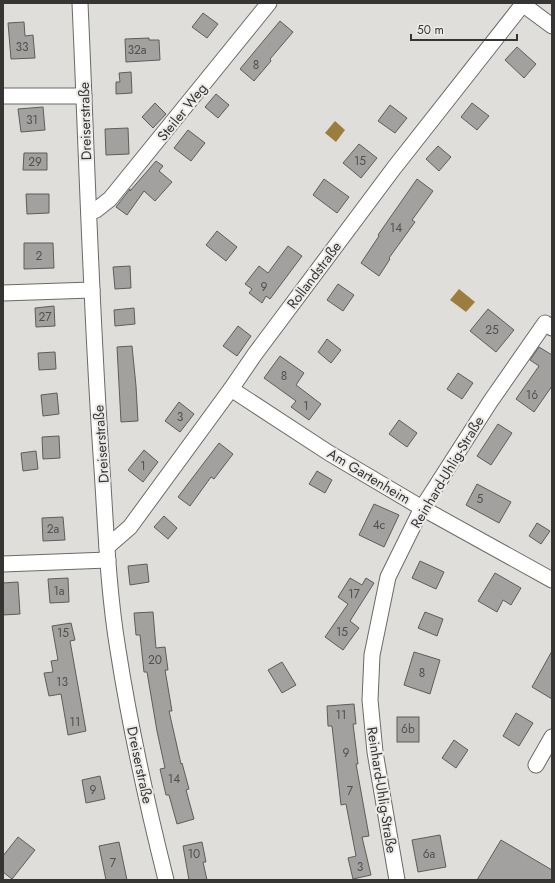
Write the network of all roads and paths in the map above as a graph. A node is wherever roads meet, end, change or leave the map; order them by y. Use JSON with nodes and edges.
{"nodes":[{"id":1,"x":80,"y":3,"type":"edge"},
{"id":2,"x":269,"y":3,"type":"edge"},
{"id":3,"x":522,"y":3,"type":"edge"},
{"id":4,"x":552,"y":26,"type":"edge"},
{"id":5,"x":3,"y":96,"type":"edge"},
{"id":6,"x":84,"y":96,"type":"junction"},
{"id":7,"x":89,"y":213,"type":"junction"},
{"id":8,"x":92,"y":290,"type":"junction"},
{"id":9,"x":3,"y":293,"type":"edge"},
{"id":10,"x":552,"y":328,"type":"edge"},
{"id":11,"x":231,"y":389,"type":"junction"},
{"id":12,"x":422,"y":508,"type":"junction"},
{"id":13,"x":108,"y":553,"type":"junction"},
{"id":14,"x":3,"y":564,"type":"edge"},
{"id":15,"x":552,"y":580,"type":"edge"},
{"id":16,"x":552,"y":737,"type":"edge"},
{"id":17,"x":536,"y":765,"type":"dead end"},
{"id":18,"x":166,"y":880,"type":"edge"},
{"id":19,"x":397,"y":880,"type":"edge"}],
"edges":[{"from":1,"to":6,"type":"street","name":"Dreiserstraße"},
{"from":2,"to":7,"type":"street","name":"Steiler Weg"},
{"from":3,"to":4,"type":"street"},
{"from":3,"to":11,"type":"street","name":"Rollandstraße"},
{"from":5,"to":6,"type":"street"},
{"from":6,"to":7,"type":"street","name":"Dreiserstraße"},
{"from":7,"to":8,"type":"street","name":"Dreiserstraße"},
{"from":8,"to":9,"type":"street"},
{"from":8,"to":13,"type":"street","name":"Dreiserstraße"},
{"from":10,"to":12,"type":"street","name":"Reinhard-Uhlig-Straße"},
{"from":11,"to":12,"type":"street","name":"Am Gartenheim"},
{"from":11,"to":13,"type":"street","name":"Rollandstraße"},
{"from":12,"to":15,"type":"street","name":"Am Gartenheim"},
{"from":12,"to":19,"type":"street","name":"Reinhard-Uhlig-Straße"},
{"from":13,"to":14,"type":"street"},
{"from":13,"to":18,"type":"street","name":"Dreiserstraße"},
{"from":16,"to":17,"type":"street"}]}
